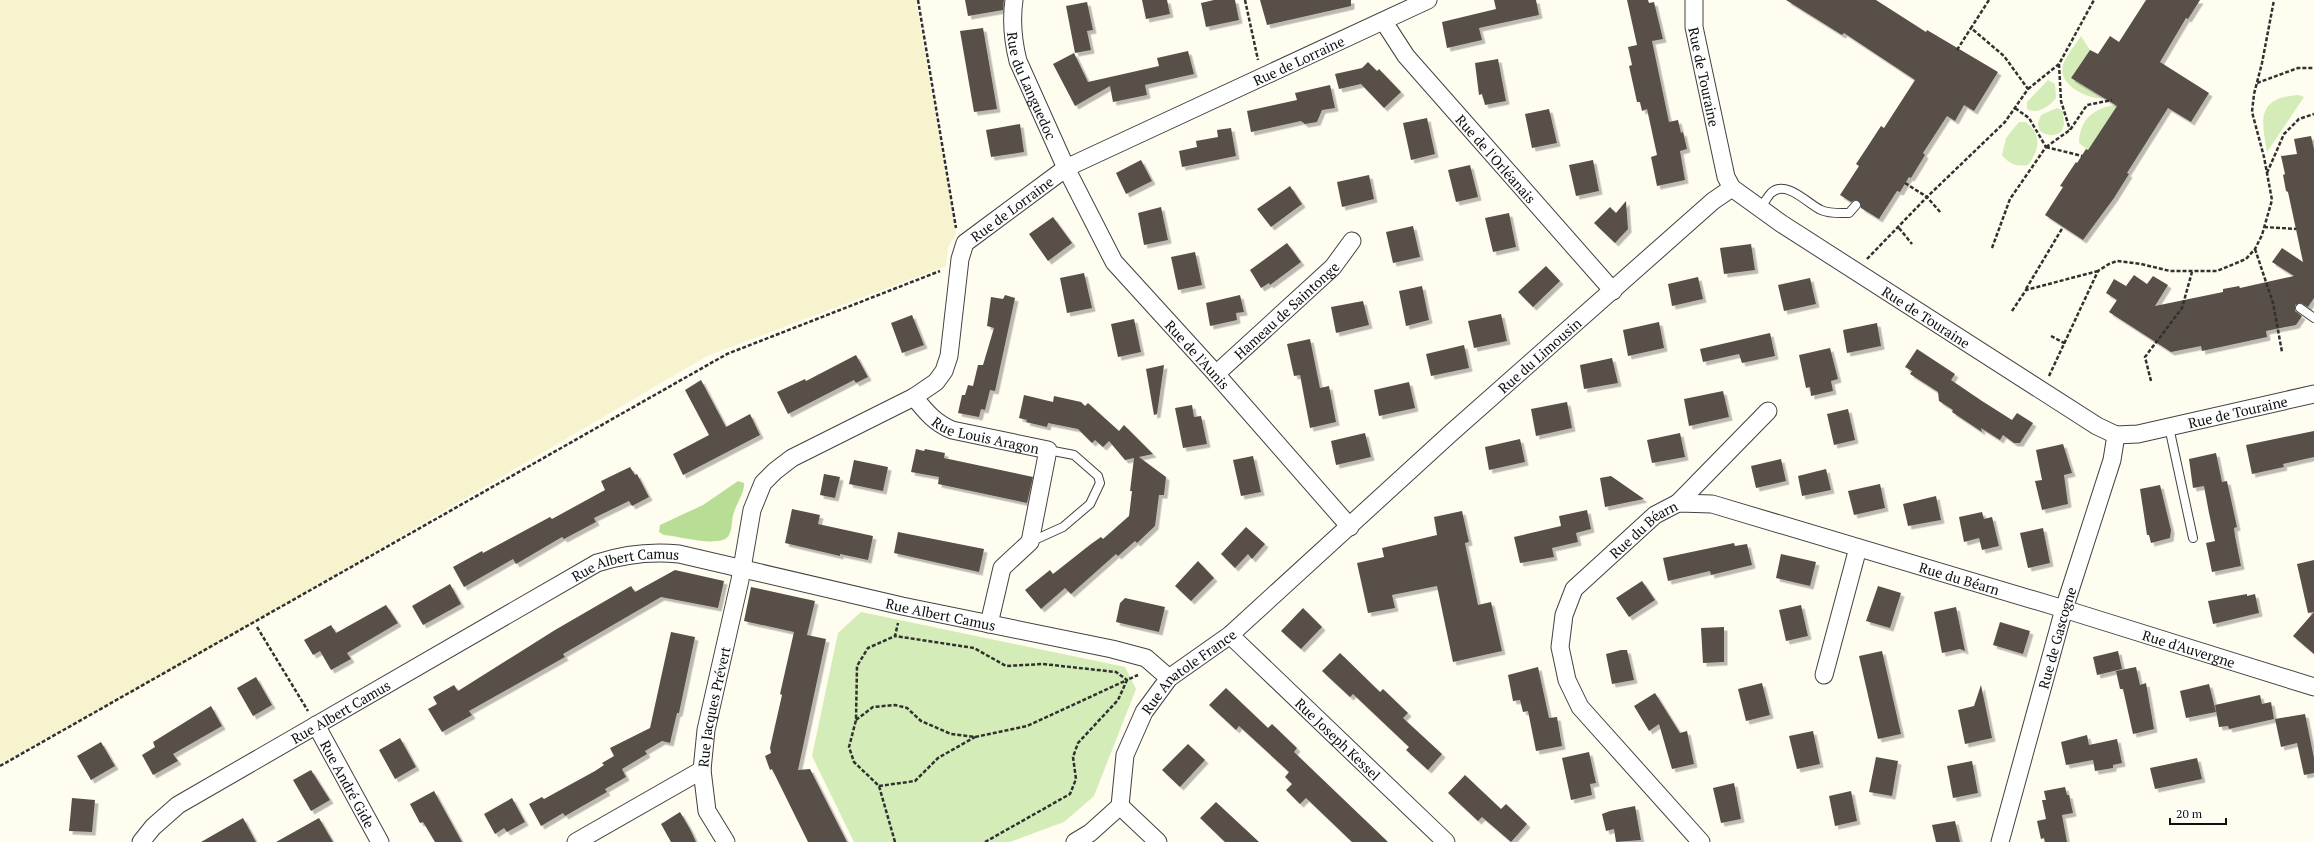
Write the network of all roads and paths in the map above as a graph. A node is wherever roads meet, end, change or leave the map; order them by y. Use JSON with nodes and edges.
{"nodes":[{"id":1,"x":918,"y":0,"type":"edge"},
{"id":2,"x":1014,"y":0,"type":"edge"},
{"id":3,"x":1245,"y":0,"type":"edge"},
{"id":4,"x":1428,"y":0,"type":"edge"},
{"id":5,"x":1694,"y":0,"type":"edge"},
{"id":6,"x":1988,"y":0,"type":"edge"},
{"id":7,"x":2094,"y":0,"type":"edge"},
{"id":8,"x":2274,"y":0,"type":"edge"},
{"id":9,"x":1384,"y":22,"type":"junction"},
{"id":10,"x":1971,"y":28,"type":"junction"},
{"id":11,"x":1957,"y":50,"type":"dead end"},
{"id":12,"x":2059,"y":64,"type":"junction"},
{"id":13,"x":2314,"y":68,"type":"edge"},
{"id":14,"x":1261,"y":76,"type":"junction"},
{"id":15,"x":2257,"y":83,"type":"junction"},
{"id":16,"x":2028,"y":89,"type":"junction"},
{"id":17,"x":2112,"y":100,"type":"dead end"},
{"id":18,"x":2015,"y":108,"type":"junction"},
{"id":19,"x":2314,"y":114,"type":"edge"},
{"id":20,"x":2070,"y":130,"type":"junction"},
{"id":21,"x":2046,"y":147,"type":"junction"},
{"id":22,"x":2082,"y":156,"type":"dead end"},
{"id":23,"x":1066,"y":168,"type":"junction"},
{"id":24,"x":2267,"y":173,"type":"junction"},
{"id":25,"x":1905,"y":183,"type":"dead end"},
{"id":26,"x":1732,"y":188,"type":"junction"},
{"id":27,"x":1927,"y":197,"type":"junction"},
{"id":28,"x":1856,"y":205,"type":"dead end"},
{"id":29,"x":1760,"y":208,"type":"junction"},
{"id":30,"x":1940,"y":213,"type":"dead end"},
{"id":31,"x":2063,"y":227,"type":"dead end"},
{"id":32,"x":2264,"y":227,"type":"junction"},
{"id":33,"x":1899,"y":228,"type":"junction"},
{"id":34,"x":2296,"y":229,"type":"dead end"},
{"id":35,"x":957,"y":234,"type":"dead end"},
{"id":36,"x":1352,"y":241,"type":"dead end"},
{"id":37,"x":1912,"y":244,"type":"dead end"},
{"id":38,"x":1992,"y":248,"type":"dead end"},
{"id":39,"x":2255,"y":250,"type":"junction"},
{"id":40,"x":947,"y":268,"type":"dead end"},
{"id":41,"x":1856,"y":271,"type":"junction"},
{"id":42,"x":2098,"y":271,"type":"junction"},
{"id":43,"x":2192,"y":272,"type":"junction"},
{"id":44,"x":2026,"y":290,"type":"junction"},
{"id":45,"x":1613,"y":291,"type":"junction"},
{"id":46,"x":2300,"y":308,"type":"dead end"},
{"id":47,"x":2012,"y":311,"type":"dead end"},
{"id":48,"x":2314,"y":318,"type":"edge"},
{"id":49,"x":2051,"y":336,"type":"dead end"},
{"id":50,"x":2064,"y":343,"type":"junction"},
{"id":51,"x":2282,"y":352,"type":"dead end"},
{"id":52,"x":1216,"y":374,"type":"junction"},
{"id":53,"x":2151,"y":381,"type":"dead end"},
{"id":54,"x":2042,"y":390,"type":"junction"},
{"id":55,"x":2314,"y":394,"type":"edge"},
{"id":56,"x":914,"y":397,"type":"junction"},
{"id":57,"x":1768,"y":411,"type":"dead end"},
{"id":58,"x":2169,"y":427,"type":"junction"},
{"id":59,"x":2116,"y":435,"type":"junction"},
{"id":60,"x":1048,"y":450,"type":"junction"},
{"id":61,"x":1678,"y":503,"type":"junction"},
{"id":62,"x":1350,"y":527,"type":"junction"},
{"id":63,"x":2193,"y":538,"type":"dead end"},
{"id":64,"x":1030,"y":542,"type":"junction"},
{"id":65,"x":1858,"y":548,"type":"junction"},
{"id":66,"x":742,"y":567,"type":"junction"},
{"id":67,"x":902,"y":606,"type":"junction"},
{"id":68,"x":2064,"y":609,"type":"junction"},
{"id":69,"x":989,"y":624,"type":"junction"},
{"id":70,"x":257,"y":627,"type":"dead end"},
{"id":71,"x":1230,"y":635,"type":"junction"},
{"id":72,"x":895,"y":636,"type":"junction"},
{"id":73,"x":1163,"y":672,"type":"junction"},
{"id":74,"x":1824,"y":674,"type":"dead end"},
{"id":75,"x":1127,"y":680,"type":"junction"},
{"id":76,"x":2314,"y":687,"type":"edge"},
{"id":77,"x":856,"y":720,"type":"junction"},
{"id":78,"x":316,"y":725,"type":"junction"},
{"id":79,"x":975,"y":737,"type":"junction"},
{"id":80,"x":0,"y":766,"type":"edge"},
{"id":81,"x":702,"y":770,"type":"junction"},
{"id":82,"x":879,"y":786,"type":"junction"},
{"id":83,"x":1120,"y":806,"type":"junction"},
{"id":84,"x":141,"y":842,"type":"edge"},
{"id":85,"x":380,"y":842,"type":"edge"},
{"id":86,"x":576,"y":842,"type":"edge"},
{"id":87,"x":726,"y":842,"type":"edge"},
{"id":88,"x":895,"y":842,"type":"edge"},
{"id":89,"x":985,"y":842,"type":"edge"},
{"id":90,"x":1075,"y":842,"type":"edge"},
{"id":91,"x":1158,"y":842,"type":"edge"},
{"id":92,"x":1446,"y":842,"type":"edge"},
{"id":93,"x":1701,"y":842,"type":"edge"},
{"id":94,"x":2000,"y":842,"type":"edge"}],
"edges":[{"from":1,"to":35,"type":"path"},
{"from":2,"to":23,"type":"street","name":"Rue du Languedoc"},
{"from":3,"to":14,"type":"path"},
{"from":4,"to":9,"type":"street","name":"Rue de Lorraine"},
{"from":5,"to":26,"type":"street","name":"Rue de Touraine"},
{"from":6,"to":10,"type":"path"},
{"from":7,"to":12,"type":"path"},
{"from":8,"to":15,"type":"path"},
{"from":9,"to":14,"type":"street","name":"Rue de Lorraine"},
{"from":9,"to":45,"type":"street","name":"Rue de l'Orléanais"},
{"from":10,"to":11,"type":"path"},
{"from":10,"to":16,"type":"path"},
{"from":12,"to":16,"type":"path"},
{"from":12,"to":20,"type":"path"},
{"from":13,"to":15,"type":"path"},
{"from":14,"to":23,"type":"street","name":"Rue de Lorraine"},
{"from":15,"to":24,"type":"path"},
{"from":16,"to":18,"type":"path"},
{"from":17,"to":20,"type":"path"},
{"from":18,"to":21,"type":"path"},
{"from":18,"to":27,"type":"path"},
{"from":19,"to":24,"type":"path"},
{"from":20,"to":21,"type":"path"},
{"from":21,"to":22,"type":"path"},
{"from":21,"to":38,"type":"path"},
{"from":23,"to":52,"type":"street","name":"Rue de l'Aunis"},
{"from":23,"to":56,"type":"street","name":"Rue de Lorraine"},
{"from":24,"to":32,"type":"path"},
{"from":25,"to":27,"type":"path"},
{"from":26,"to":29,"type":"street","name":"Rue de Touraine"},
{"from":26,"to":45,"type":"street","name":"Rue du Limousin"},
{"from":27,"to":30,"type":"path"},
{"from":27,"to":33,"type":"path"},
{"from":28,"to":29,"type":"lane"},
{"from":29,"to":41,"type":"street","name":"Rue de Touraine"},
{"from":31,"to":44,"type":"path"},
{"from":32,"to":34,"type":"path"},
{"from":32,"to":39,"type":"path"},
{"from":33,"to":37,"type":"path"},
{"from":33,"to":41,"type":"path"},
{"from":36,"to":52,"type":"street","name":"Hameau de Saintonge"},
{"from":39,"to":43,"type":"path"},
{"from":39,"to":51,"type":"path"},
{"from":40,"to":80,"type":"path"},
{"from":41,"to":54,"type":"street","name":"Rue de Touraine"},
{"from":42,"to":43,"type":"path"},
{"from":42,"to":44,"type":"path"},
{"from":42,"to":50,"type":"path"},
{"from":43,"to":53,"type":"path"},
{"from":44,"to":47,"type":"path"},
{"from":45,"to":62,"type":"street","name":"Rue du Limousin"},
{"from":46,"to":48,"type":"lane"},
{"from":49,"to":50,"type":"path"},
{"from":50,"to":54,"type":"path"},
{"from":52,"to":62,"type":"street","name":"Rue de l'Aunis"},
{"from":54,"to":59,"type":"street","name":"Rue de Touraine"},
{"from":55,"to":58,"type":"street","name":"Rue de Touraine"},
{"from":56,"to":60,"type":"street","name":"Rue Louis Aragon"},
{"from":56,"to":66,"type":"street","name":"Rue de Lorraine"},
{"from":57,"to":61,"type":"street"},
{"from":58,"to":59,"type":"street","name":"Rue de Touraine"},
{"from":58,"to":63,"type":"lane"},
{"from":59,"to":68,"type":"street","name":"Rue de Gascogne"},
{"from":60,"to":64,"type":"street","name":"Rue Louis Aragon"},
{"from":60,"to":64,"type":"lane"},
{"from":61,"to":65,"type":"street","name":"Rue du Béarn"},
{"from":61,"to":93,"type":"street","name":"Rue du Béarn"},
{"from":62,"to":71,"type":"street","name":"Rue Anatole France"},
{"from":64,"to":69,"type":"street"},
{"from":65,"to":68,"type":"street","name":"Rue du Béarn"},
{"from":65,"to":74,"type":"street"},
{"from":66,"to":67,"type":"street","name":"Rue Albert Camus"},
{"from":66,"to":78,"type":"street","name":"Rue Albert Camus"},
{"from":66,"to":81,"type":"street","name":"Rue Jacques Prévert"},
{"from":67,"to":69,"type":"street","name":"Rue Albert Camus"},
{"from":67,"to":72,"type":"path"},
{"from":68,"to":76,"type":"street","name":"Rue d'Auvergne"},
{"from":68,"to":94,"type":"street","name":"Rue de Gascogne"},
{"from":69,"to":73,"type":"street","name":"Rue Albert Camus"},
{"from":70,"to":78,"type":"path"},
{"from":71,"to":73,"type":"street","name":"Rue Anatole France"},
{"from":71,"to":92,"type":"street","name":"Rue Joseph Kessel"},
{"from":72,"to":75,"type":"path"},
{"from":72,"to":77,"type":"path"},
{"from":73,"to":75,"type":"path"},
{"from":73,"to":83,"type":"street","name":"Rue Anatole France"},
{"from":75,"to":79,"type":"path"},
{"from":75,"to":89,"type":"path"},
{"from":77,"to":79,"type":"path"},
{"from":77,"to":82,"type":"path"},
{"from":78,"to":84,"type":"street","name":"Rue Albert Camus"},
{"from":78,"to":85,"type":"street","name":"Rue André Gide"},
{"from":79,"to":82,"type":"path"},
{"from":81,"to":86,"type":"street"},
{"from":81,"to":87,"type":"street","name":"Rue Jacques Prévert"},
{"from":82,"to":88,"type":"path"},
{"from":83,"to":90,"type":"street"},
{"from":83,"to":91,"type":"street"}]}
